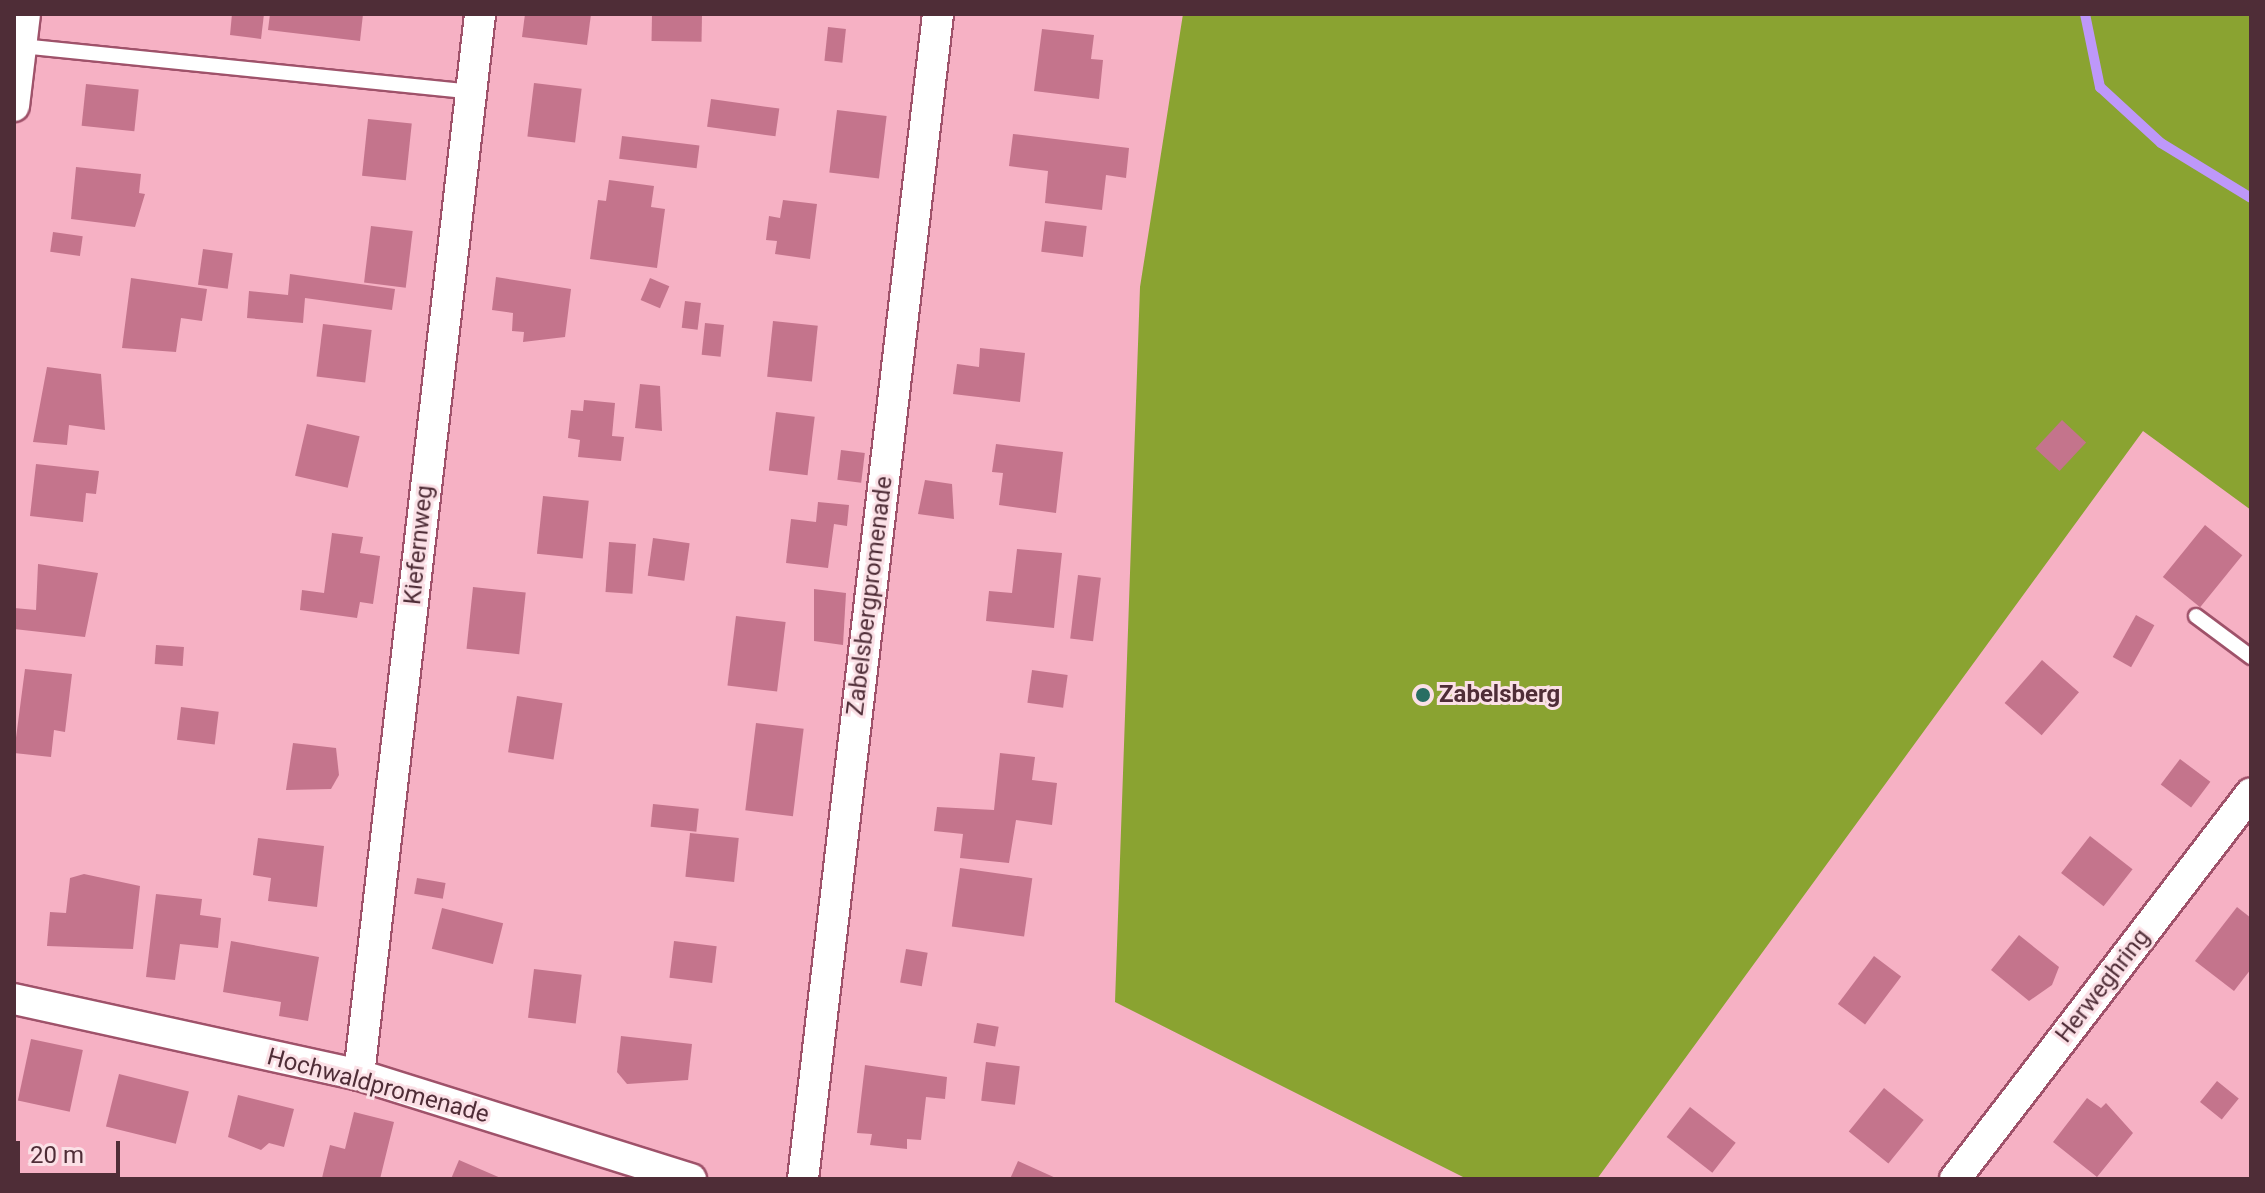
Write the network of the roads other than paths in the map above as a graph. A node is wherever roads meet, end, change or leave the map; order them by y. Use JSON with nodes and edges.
{"nodes":[{"id":1,"x":25,"y":14,"type":"edge"},
{"id":2,"x":480,"y":14,"type":"edge"},
{"id":3,"x":938,"y":14,"type":"edge"},
{"id":4,"x":21,"y":46,"type":"junction"},
{"id":5,"x":471,"y":92,"type":"junction"},
{"id":6,"x":14,"y":106,"type":"edge"},
{"id":7,"x":2196,"y":616,"type":"dead end"},
{"id":8,"x":2251,"y":657,"type":"edge"},
{"id":9,"x":2251,"y":793,"type":"edge"},
{"id":10,"x":14,"y":999,"type":"edge"},
{"id":11,"x":359,"y":1075,"type":"junction"},
{"id":12,"x":691,"y":1179,"type":"edge"},
{"id":13,"x":803,"y":1179,"type":"edge"},
{"id":14,"x":1955,"y":1179,"type":"edge"}],
"edges":[{"from":1,"to":4,"type":"street"},
{"from":2,"to":5,"type":"street","name":"Kiefernweg"},
{"from":3,"to":13,"type":"street","name":"Zabelsbergpromenade"},
{"from":4,"to":5,"type":"lane"},
{"from":4,"to":6,"type":"street"},
{"from":5,"to":11,"type":"street","name":"Kiefernweg"},
{"from":7,"to":8,"type":"lane"},
{"from":9,"to":14,"type":"street","name":"Herweghring"},
{"from":10,"to":11,"type":"street","name":"Hochwaldpromenade"},
{"from":11,"to":12,"type":"street","name":"Hochwaldpromenade"}]}
